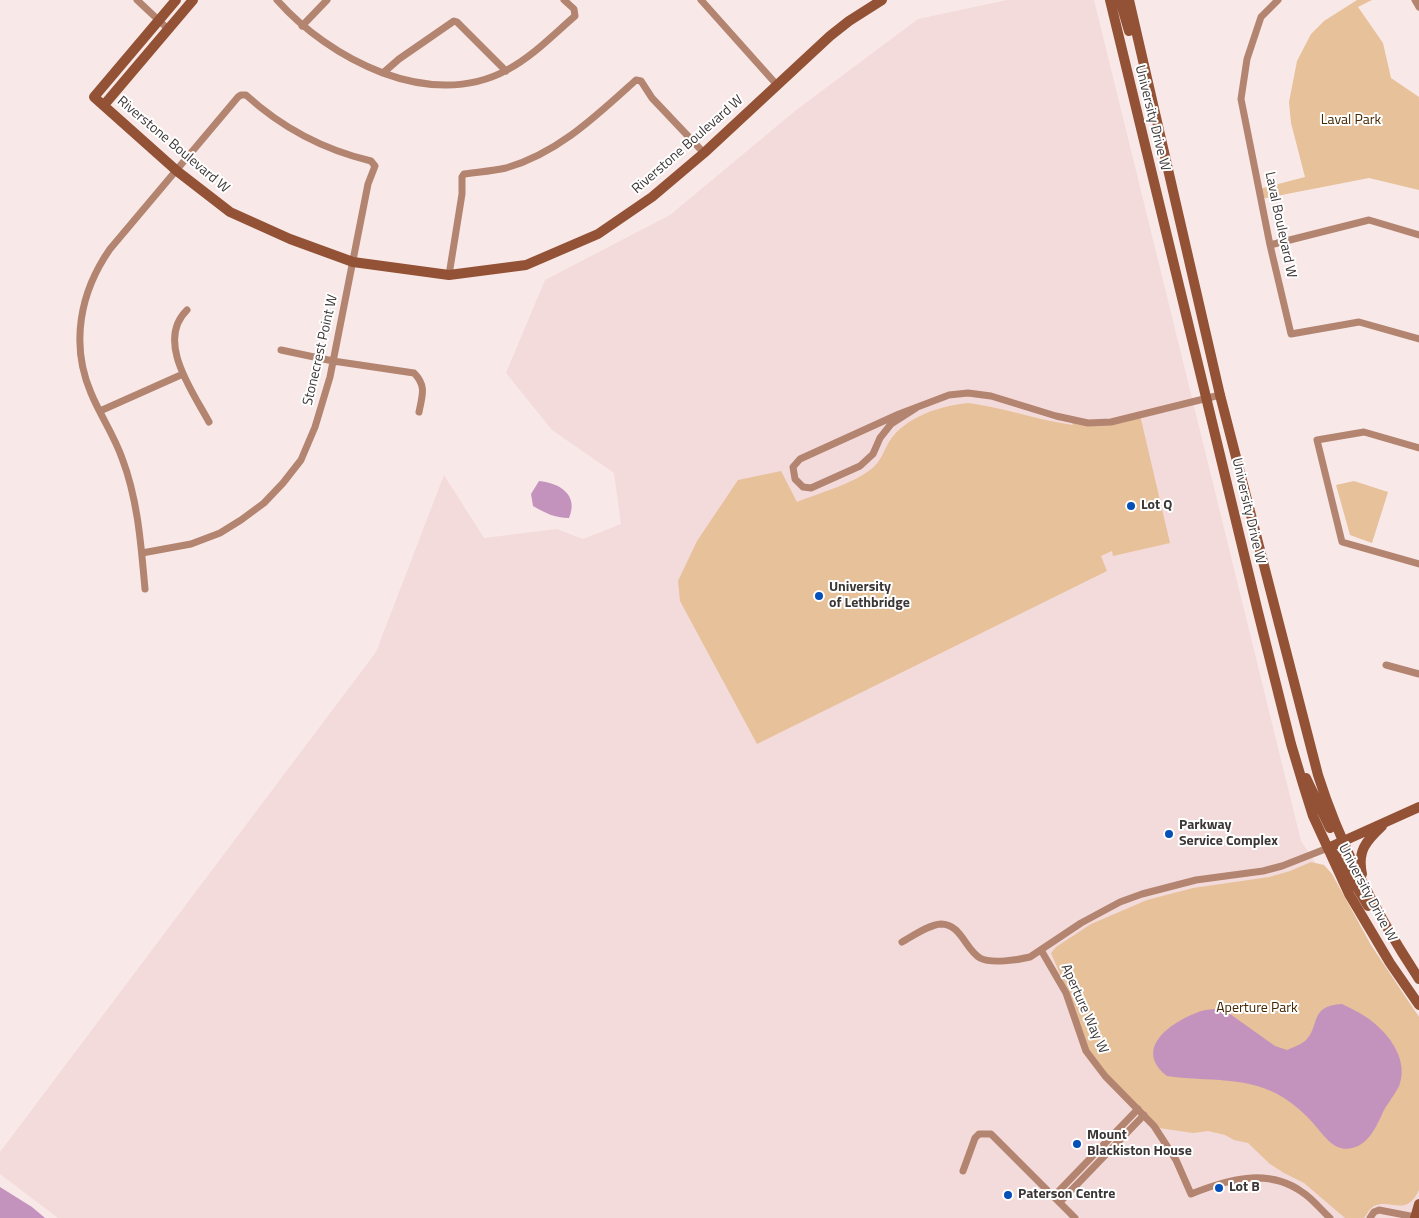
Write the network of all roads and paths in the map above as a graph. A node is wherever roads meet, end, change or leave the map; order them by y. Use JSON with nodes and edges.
{"nodes":[{"id":1,"x":137,"y":0,"type":"edge"},
{"id":2,"x":176,"y":0,"type":"edge"},
{"id":3,"x":193,"y":0,"type":"edge"},
{"id":4,"x":276,"y":0,"type":"edge"},
{"id":5,"x":327,"y":0,"type":"edge"},
{"id":6,"x":564,"y":0,"type":"edge"},
{"id":7,"x":701,"y":0,"type":"edge"},
{"id":8,"x":882,"y":0,"type":"edge"},
{"id":9,"x":1110,"y":0,"type":"edge"},
{"id":10,"x":1120,"y":0,"type":"edge"},
{"id":11,"x":1129,"y":0,"type":"edge"},
{"id":12,"x":1278,"y":0,"type":"edge"},
{"id":13,"x":1414,"y":0,"type":"edge"},
{"id":14,"x":1419,"y":7,"type":"edge"},
{"id":15,"x":160,"y":20,"type":"junction"},
{"id":16,"x":302,"y":26,"type":"junction"},
{"id":17,"x":168,"y":29,"type":"junction"},
{"id":18,"x":506,"y":71,"type":"junction"},
{"id":19,"x":383,"y":72,"type":"junction"},
{"id":20,"x":777,"y":85,"type":"junction"},
{"id":21,"x":1152,"y":101,"type":"junction"},
{"id":22,"x":104,"y":105,"type":"junction"},
{"id":23,"x":704,"y":154,"type":"junction"},
{"id":24,"x":177,"y":171,"type":"junction"},
{"id":25,"x":1419,"y":235,"type":"edge"},
{"id":26,"x":1270,"y":245,"type":"junction"},
{"id":27,"x":353,"y":262,"type":"junction"},
{"id":28,"x":449,"y":275,"type":"junction"},
{"id":29,"x":187,"y":310,"type":"dead end"},
{"id":30,"x":1419,"y":339,"type":"edge"},
{"id":31,"x":281,"y":350,"type":"dead end"},
{"id":32,"x":333,"y":362,"type":"junction"},
{"id":33,"x":183,"y":374,"type":"junction"},
{"id":34,"x":1220,"y":395,"type":"junction"},
{"id":35,"x":1207,"y":398,"type":"junction"},
{"id":36,"x":916,"y":408,"type":"junction"},
{"id":37,"x":100,"y":411,"type":"junction"},
{"id":38,"x":419,"y":412,"type":"dead end"},
{"id":39,"x":209,"y":422,"type":"dead end"},
{"id":40,"x":1419,"y":448,"type":"edge"},
{"id":41,"x":142,"y":553,"type":"junction"},
{"id":42,"x":1419,"y":564,"type":"edge"},
{"id":43,"x":146,"y":589,"type":"dead end"},
{"id":44,"x":1386,"y":665,"type":"dead end"},
{"id":45,"x":1419,"y":674,"type":"edge"},
{"id":46,"x":1298,"y":766,"type":"junction"},
{"id":47,"x":1419,"y":807,"type":"edge"},
{"id":48,"x":1390,"y":819,"type":"junction"},
{"id":49,"x":1342,"y":842,"type":"junction"},
{"id":50,"x":1328,"y":848,"type":"junction"},
{"id":51,"x":1366,"y":889,"type":"junction"},
{"id":52,"x":902,"y":942,"type":"dead end"},
{"id":53,"x":1395,"y":942,"type":"junction"},
{"id":54,"x":1041,"y":950,"type":"junction"},
{"id":55,"x":1419,"y":978,"type":"edge"},
{"id":56,"x":1419,"y":1005,"type":"edge"},
{"id":57,"x":1138,"y":1109,"type":"junction"},
{"id":58,"x":1144,"y":1115,"type":"junction"},
{"id":59,"x":963,"y":1171,"type":"dead end"},
{"id":60,"x":1057,"y":1199,"type":"junction"},
{"id":61,"x":1419,"y":1204,"type":"edge"},
{"id":62,"x":1076,"y":1218,"type":"edge"},
{"id":63,"x":1330,"y":1218,"type":"edge"},
{"id":64,"x":1370,"y":1218,"type":"edge"},
{"id":65,"x":1415,"y":1218,"type":"edge"}],
"edges":[{"from":1,"to":15,"type":"street"},
{"from":2,"to":15,"type":"main road"},
{"from":3,"to":17,"type":"main road"},
{"from":4,"to":16,"type":"street"},
{"from":5,"to":16,"type":"street"},
{"from":6,"to":18,"type":"street"},
{"from":7,"to":20,"type":"street"},
{"from":8,"to":20,"type":"main road","name":"Riverstone Boulevard W"},
{"from":9,"to":35,"type":"main road","name":"University Drive W"},
{"from":10,"to":21,"type":"main road"},
{"from":11,"to":21,"type":"main road","name":"University Drive W"},
{"from":12,"to":26,"type":"street","name":"Laval Boulevard W"},
{"from":13,"to":14,"type":"street"},
{"from":15,"to":17,"type":"street"},
{"from":15,"to":22,"type":"main road","name":"Riverstone Boulevard W"},
{"from":16,"to":19,"type":"street"},
{"from":17,"to":22,"type":"main road"},
{"from":18,"to":19,"type":"street"},
{"from":18,"to":19,"type":"street"},
{"from":20,"to":23,"type":"main road","name":"Riverstone Boulevard W"},
{"from":21,"to":34,"type":"main road","name":"University Drive W"},
{"from":22,"to":24,"type":"main road","name":"Riverstone Boulevard W"},
{"from":23,"to":28,"type":"main road","name":"Riverstone Boulevard W"},
{"from":23,"to":28,"type":"street"},
{"from":24,"to":27,"type":"main road","name":"Riverstone Boulevard W"},
{"from":24,"to":27,"type":"street","name":"Stonecrest Point W"},
{"from":24,"to":37,"type":"street"},
{"from":25,"to":26,"type":"street"},
{"from":26,"to":30,"type":"street","name":"Laval Boulevard W"},
{"from":27,"to":28,"type":"main road","name":"Riverstone Boulevard W"},
{"from":27,"to":32,"type":"street","name":"Stonecrest Point W"},
{"from":29,"to":33,"type":"street"},
{"from":31,"to":32,"type":"street"},
{"from":32,"to":38,"type":"street"},
{"from":32,"to":41,"type":"street","name":"Stonecrest Point W"},
{"from":33,"to":37,"type":"street"},
{"from":33,"to":39,"type":"street"},
{"from":34,"to":35,"type":"street"},
{"from":34,"to":49,"type":"main road","name":"University Drive W"},
{"from":35,"to":36,"type":"street"},
{"from":35,"to":46,"type":"main road","name":"University Drive W"},
{"from":36,"to":36,"type":"street"},
{"from":37,"to":41,"type":"street"},
{"from":40,"to":42,"type":"street"},
{"from":41,"to":43,"type":"street"},
{"from":44,"to":45,"type":"street"},
{"from":46,"to":49,"type":"main road"},
{"from":46,"to":50,"type":"main road","name":"University Drive W"},
{"from":47,"to":48,"type":"main road"},
{"from":48,"to":49,"type":"main road"},
{"from":48,"to":51,"type":"main road"},
{"from":49,"to":50,"type":"main road"},
{"from":49,"to":51,"type":"main road","name":"University Drive W"},
{"from":50,"to":53,"type":"main road"},
{"from":50,"to":54,"type":"street"},
{"from":50,"to":56,"type":"main road","name":"University Drive W"},
{"from":51,"to":53,"type":"main road","name":"University Drive W"},
{"from":52,"to":54,"type":"street"},
{"from":53,"to":55,"type":"main road","name":"University Drive W"},
{"from":54,"to":57,"type":"street","name":"Aperture Way W"},
{"from":57,"to":58,"type":"street","name":"Aperture Way W"},
{"from":57,"to":60,"type":"street"},
{"from":58,"to":60,"type":"street"},
{"from":58,"to":63,"type":"street","name":"Aperture Way W"},
{"from":59,"to":60,"type":"street"},
{"from":60,"to":62,"type":"street"},
{"from":61,"to":65,"type":"main road"},
{"from":64,"to":65,"type":"street"}]}
